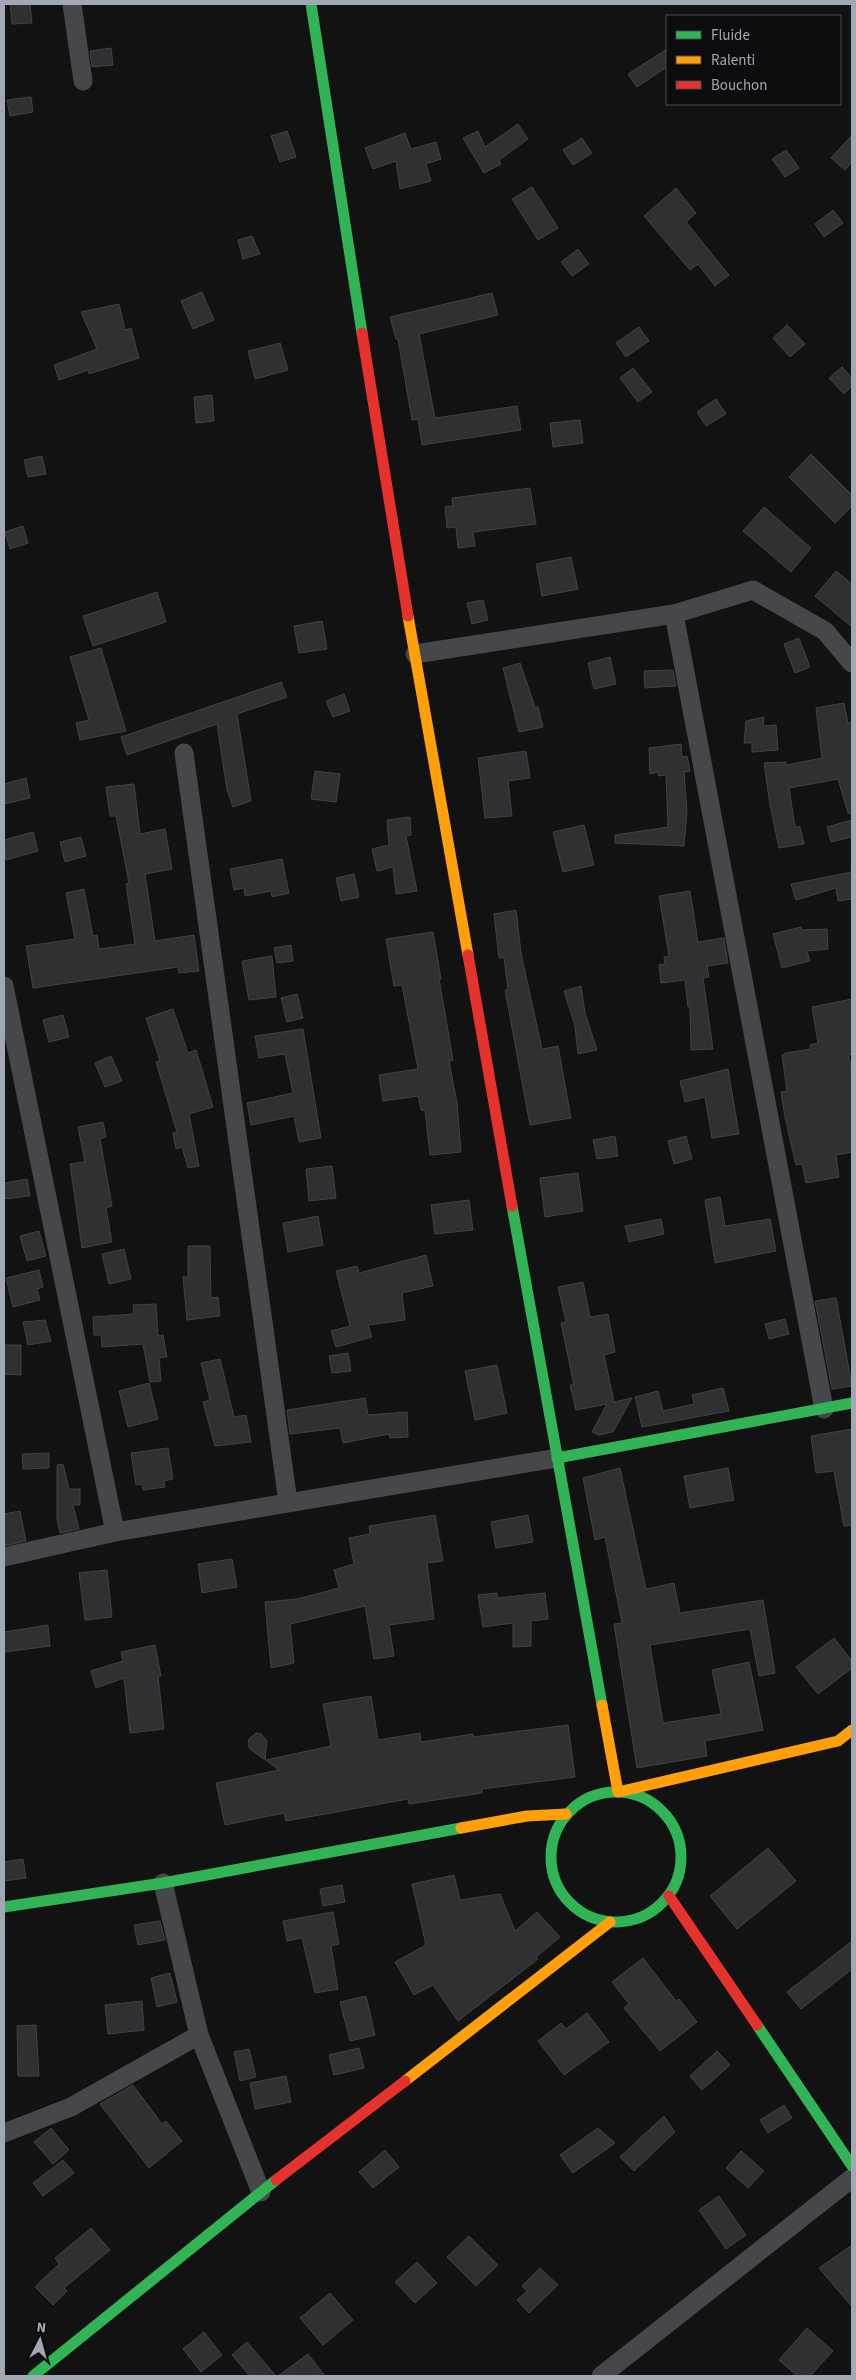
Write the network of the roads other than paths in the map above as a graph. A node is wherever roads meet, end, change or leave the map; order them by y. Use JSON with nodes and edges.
{"nodes":[{"id":1,"x":72,"y":4,"type":"edge"},
{"id":2,"x":311,"y":4,"type":"edge"},
{"id":3,"x":83,"y":81,"type":"dead end"},
{"id":4,"x":674,"y":614,"type":"junction"},
{"id":5,"x":414,"y":654,"type":"junction"},
{"id":6,"x":852,"y":664,"type":"edge"},
{"id":7,"x":184,"y":753,"type":"dead end"},
{"id":8,"x":4,"y":986,"type":"edge"},
{"id":9,"x":12,"y":1067,"type":"edge"},
{"id":10,"x":852,"y":1403,"type":"edge"},
{"id":11,"x":824,"y":1409,"type":"junction"},
{"id":12,"x":557,"y":1458,"type":"junction"},
{"id":13,"x":288,"y":1502,"type":"junction"},
{"id":14,"x":115,"y":1532,"type":"junction"},
{"id":15,"x":4,"y":1557,"type":"edge"},
{"id":16,"x":852,"y":1730,"type":"edge"},
{"id":17,"x":618,"y":1792,"type":"junction"},
{"id":18,"x":566,"y":1814,"type":"junction"},
{"id":19,"x":163,"y":1883,"type":"junction"},
{"id":20,"x":669,"y":1896,"type":"junction"},
{"id":21,"x":4,"y":1908,"type":"edge"},
{"id":22,"x":610,"y":1922,"type":"junction"},
{"id":23,"x":199,"y":2035,"type":"junction"},
{"id":24,"x":4,"y":2133,"type":"edge"},
{"id":25,"x":852,"y":2166,"type":"edge"},
{"id":26,"x":852,"y":2178,"type":"edge"},
{"id":27,"x":261,"y":2192,"type":"junction"},
{"id":28,"x":33,"y":2376,"type":"edge"},
{"id":29,"x":601,"y":2376,"type":"edge"}],
"edges":[{"from":1,"to":3,"type":"street"},
{"from":2,"to":5,"type":"street"},
{"from":4,"to":5,"type":"street"},
{"from":4,"to":6,"type":"street"},
{"from":4,"to":11,"type":"street"},
{"from":5,"to":12,"type":"street"},
{"from":7,"to":13,"type":"street"},
{"from":8,"to":9,"type":"street"},
{"from":9,"to":14,"type":"street"},
{"from":10,"to":11,"type":"street"},
{"from":11,"to":12,"type":"street"},
{"from":12,"to":13,"type":"street"},
{"from":12,"to":17,"type":"street"},
{"from":13,"to":14,"type":"street"},
{"from":14,"to":15,"type":"street"},
{"from":16,"to":17,"type":"street"},
{"from":17,"to":18,"type":"street"},
{"from":17,"to":20,"type":"street"},
{"from":18,"to":19,"type":"street"},
{"from":18,"to":22,"type":"street"},
{"from":19,"to":21,"type":"street"},
{"from":19,"to":23,"type":"street"},
{"from":20,"to":22,"type":"street"},
{"from":20,"to":25,"type":"street"},
{"from":22,"to":27,"type":"street"},
{"from":23,"to":24,"type":"street"},
{"from":23,"to":27,"type":"street"},
{"from":26,"to":29,"type":"street"},
{"from":27,"to":28,"type":"street"}]}
